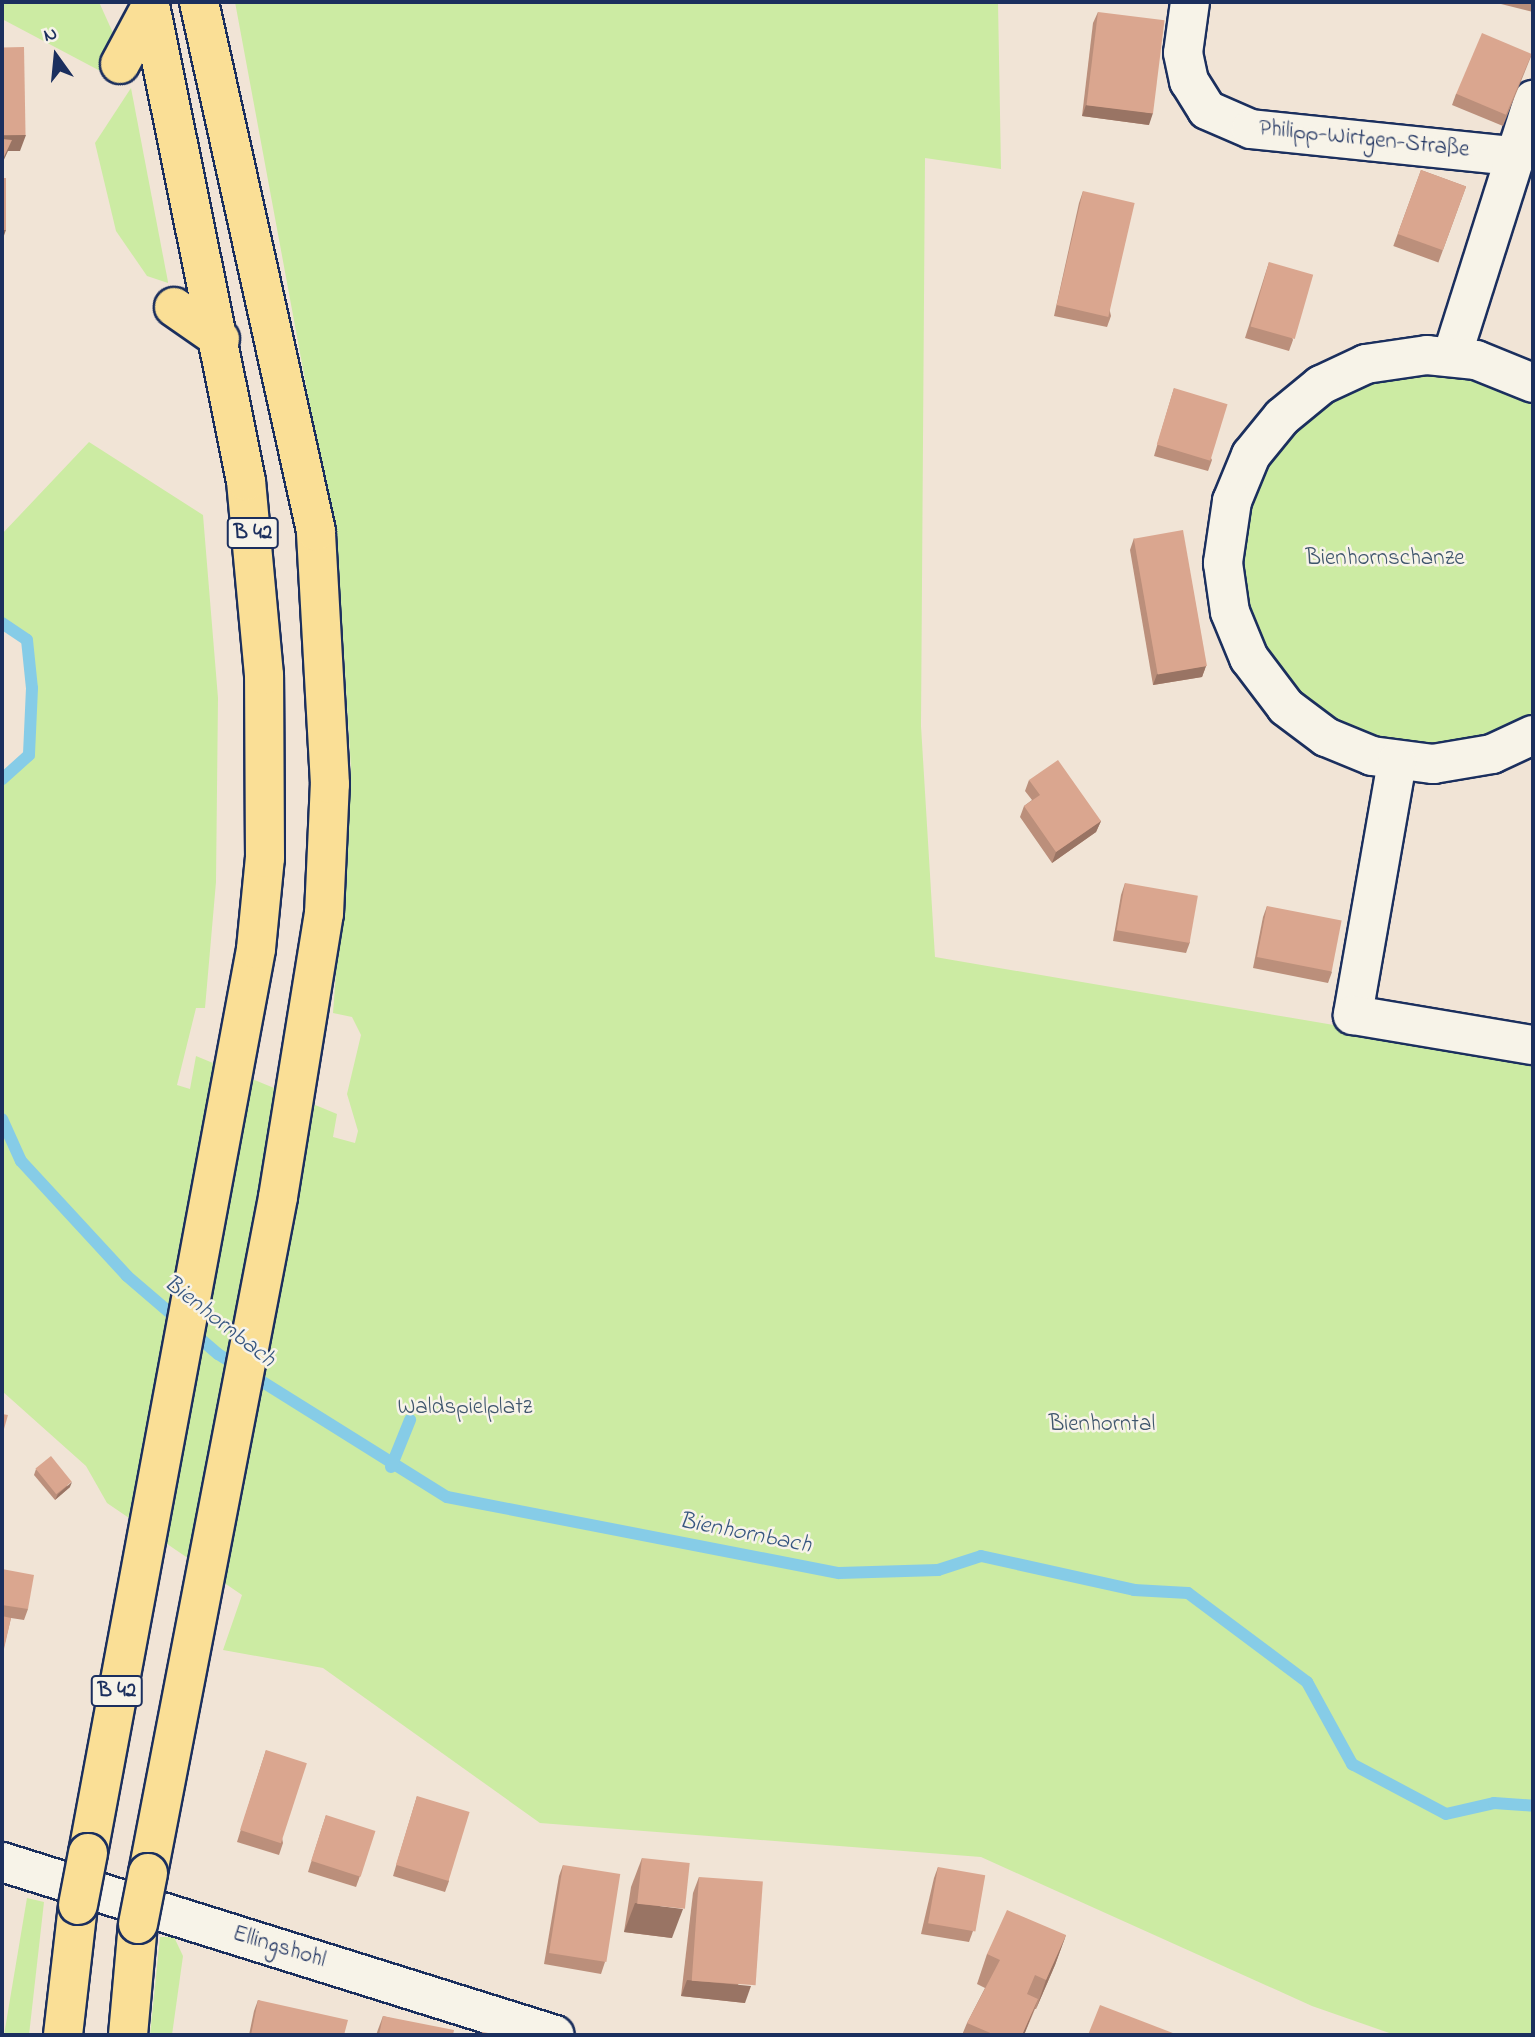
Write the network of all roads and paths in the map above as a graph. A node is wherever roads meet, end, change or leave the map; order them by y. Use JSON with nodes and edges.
{"nodes":[{"id":1,"x":199,"y":2,"type":"edge"},
{"id":2,"x":1190,"y":2,"type":"edge"},
{"id":3,"x":149,"y":5,"type":"edge"},
{"id":4,"x":120,"y":64,"type":"dead end"},
{"id":5,"x":1533,"y":100,"type":"edge"},
{"id":6,"x":1514,"y":156,"type":"junction"},
{"id":7,"x":174,"y":307,"type":"dead end"},
{"id":8,"x":220,"y":339,"type":"junction"},
{"id":9,"x":1452,"y":356,"type":"junction"},
{"id":10,"x":1533,"y":383,"type":"edge"},
{"id":11,"x":1533,"y":735,"type":"edge"},
{"id":12,"x":1397,"y":762,"type":"junction"},
{"id":13,"x":1533,"y":1045,"type":"edge"},
{"id":14,"x":2,"y":1862,"type":"edge"},
{"id":15,"x":63,"y":2035,"type":"edge"},
{"id":16,"x":128,"y":2035,"type":"edge"},
{"id":17,"x":555,"y":2035,"type":"edge"}],
"edges":[{"from":1,"to":16,"type":"highway","number":"B 42","bridge":true},
{"from":2,"to":6,"type":"street","name":"Philipp-Wirtgen-Straße"},
{"from":3,"to":4,"type":"highway"},
{"from":3,"to":8,"type":"highway","number":"B 42"},
{"from":5,"to":6,"type":"street"},
{"from":6,"to":9,"type":"street"},
{"from":7,"to":8,"type":"highway"},
{"from":8,"to":15,"type":"highway","number":"B 42","bridge":true},
{"from":9,"to":10,"type":"street"},
{"from":9,"to":12,"type":"street"},
{"from":11,"to":12,"type":"street"},
{"from":12,"to":13,"type":"street"},
{"from":14,"to":17,"type":"street","name":"Ellingshohl"}]}
